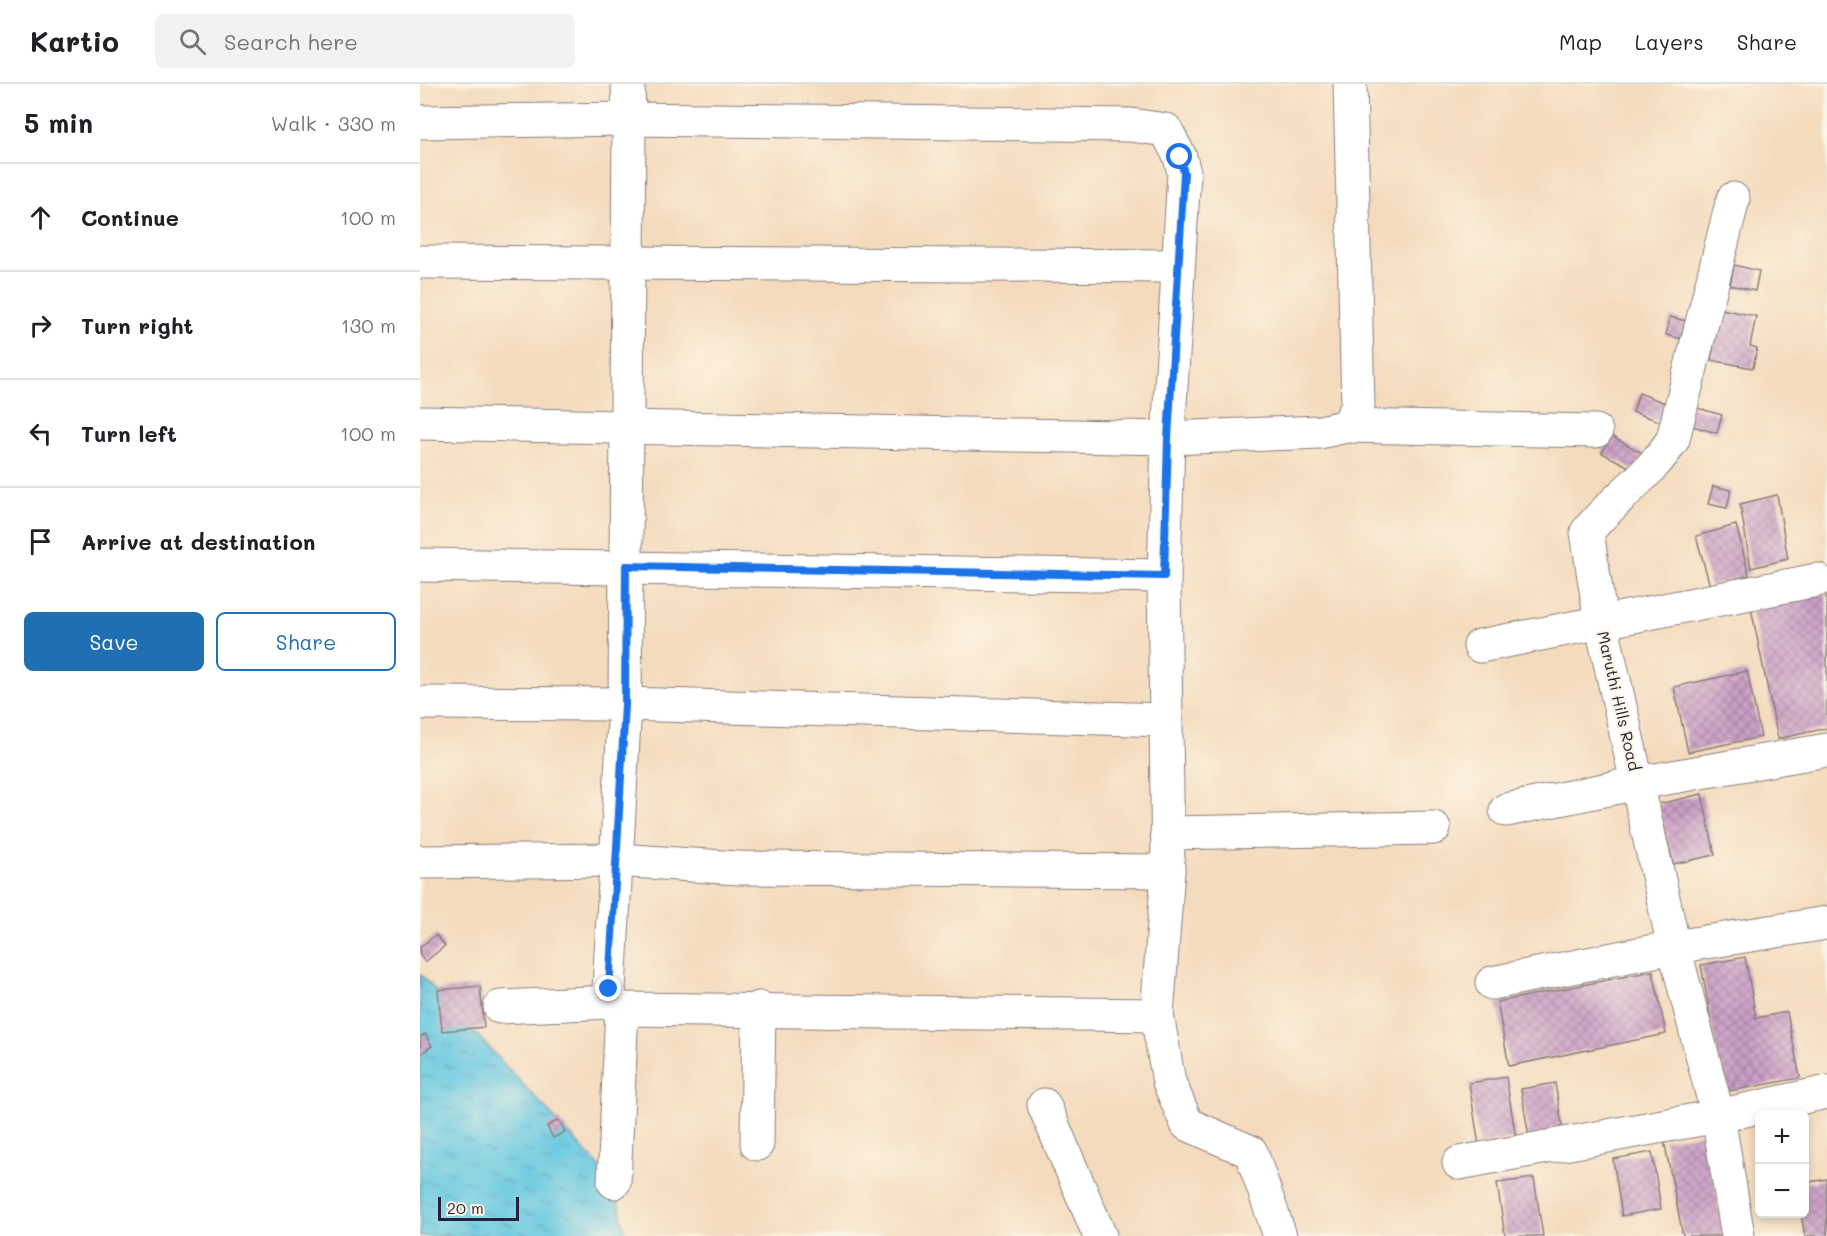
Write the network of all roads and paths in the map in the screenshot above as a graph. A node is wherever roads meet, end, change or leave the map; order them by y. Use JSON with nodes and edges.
{"nodes":[{"id":1,"x":628,"y":84,"type":"edge"},
{"id":2,"x":1350,"y":84,"type":"edge"},
{"id":3,"x":629,"y":119,"type":"junction"},
{"id":4,"x":420,"y":122,"type":"edge"},
{"id":5,"x":1733,"y":198,"type":"dead end"},
{"id":6,"x":420,"y":262,"type":"edge"},
{"id":7,"x":628,"y":262,"type":"junction"},
{"id":8,"x":1178,"y":266,"type":"junction"},
{"id":9,"x":420,"y":423,"type":"edge"},
{"id":10,"x":1347,"y":426,"type":"junction"},
{"id":11,"x":627,"y":427,"type":"junction"},
{"id":12,"x":1596,"y":431,"type":"dead end"},
{"id":13,"x":1168,"y":438,"type":"junction"},
{"id":14,"x":420,"y":565,"type":"edge"},
{"id":15,"x":626,"y":566,"type":"junction"},
{"id":16,"x":1164,"y":576,"type":"junction"},
{"id":17,"x":1817,"y":580,"type":"dead end"},
{"id":18,"x":1601,"y":622,"type":"junction"},
{"id":19,"x":1480,"y":646,"type":"dead end"},
{"id":20,"x":420,"y":703,"type":"edge"},
{"id":21,"x":625,"y":705,"type":"junction"},
{"id":22,"x":1166,"y":720,"type":"junction"},
{"id":23,"x":1827,"y":750,"type":"edge"},
{"id":24,"x":1638,"y":783,"type":"junction"},
{"id":25,"x":1506,"y":810,"type":"dead end"},
{"id":26,"x":1434,"y":828,"type":"dead end"},
{"id":27,"x":1167,"y":833,"type":"junction"},
{"id":28,"x":617,"y":860,"type":"junction"},
{"id":29,"x":420,"y":862,"type":"edge"},
{"id":30,"x":1168,"y":871,"type":"junction"},
{"id":31,"x":1827,"y":923,"type":"edge"},
{"id":32,"x":1674,"y":947,"type":"junction"},
{"id":33,"x":1492,"y":983,"type":"dead end"},
{"id":34,"x":617,"y":1005,"type":"junction"},
{"id":35,"x":500,"y":1007,"type":"dead end"},
{"id":36,"x":759,"y":1008,"type":"junction"},
{"id":37,"x":1157,"y":1015,"type":"junction"},
{"id":38,"x":1827,"y":1092,"type":"edge"},
{"id":39,"x":1044,"y":1105,"type":"dead end"},
{"id":40,"x":1718,"y":1116,"type":"junction"},
{"id":41,"x":757,"y":1144,"type":"dead end"},
{"id":42,"x":1459,"y":1163,"type":"dead end"},
{"id":43,"x":614,"y":1182,"type":"dead end"},
{"id":44,"x":1100,"y":1236,"type":"edge"},
{"id":45,"x":1280,"y":1236,"type":"edge"},
{"id":46,"x":1738,"y":1236,"type":"edge"}],
"edges":[{"from":1,"to":3,"type":"street"},
{"from":2,"to":10,"type":"street"},
{"from":3,"to":4,"type":"street"},
{"from":3,"to":7,"type":"street"},
{"from":3,"to":8,"type":"street"},
{"from":5,"to":18,"type":"street","name":"Maruthi Hills Road"},
{"from":6,"to":7,"type":"street"},
{"from":7,"to":8,"type":"street"},
{"from":7,"to":11,"type":"street"},
{"from":8,"to":13,"type":"street"},
{"from":9,"to":11,"type":"street"},
{"from":10,"to":12,"type":"street"},
{"from":10,"to":13,"type":"street"},
{"from":11,"to":13,"type":"street"},
{"from":11,"to":15,"type":"street"},
{"from":13,"to":16,"type":"street"},
{"from":14,"to":15,"type":"street"},
{"from":15,"to":16,"type":"street"},
{"from":15,"to":21,"type":"street"},
{"from":16,"to":22,"type":"street"},
{"from":17,"to":18,"type":"street"},
{"from":18,"to":19,"type":"street"},
{"from":18,"to":24,"type":"street","name":"Maruthi Hills Road"},
{"from":20,"to":21,"type":"street"},
{"from":21,"to":22,"type":"street"},
{"from":21,"to":28,"type":"street"},
{"from":22,"to":27,"type":"street"},
{"from":23,"to":24,"type":"street"},
{"from":24,"to":25,"type":"street"},
{"from":24,"to":32,"type":"street","name":"Maruthi Hills Road"},
{"from":26,"to":27,"type":"street"},
{"from":27,"to":30,"type":"street"},
{"from":28,"to":29,"type":"street"},
{"from":28,"to":30,"type":"street"},
{"from":28,"to":34,"type":"street"},
{"from":30,"to":37,"type":"street"},
{"from":31,"to":32,"type":"street"},
{"from":32,"to":33,"type":"street"},
{"from":32,"to":40,"type":"street","name":"Maruthi Hills Road"},
{"from":34,"to":35,"type":"street"},
{"from":34,"to":36,"type":"street"},
{"from":34,"to":43,"type":"street"},
{"from":36,"to":37,"type":"street"},
{"from":36,"to":41,"type":"street"},
{"from":37,"to":45,"type":"street"},
{"from":38,"to":40,"type":"street"},
{"from":39,"to":44,"type":"street"},
{"from":40,"to":42,"type":"street"},
{"from":40,"to":46,"type":"street","name":"Maruthi Hills Road"}]}
